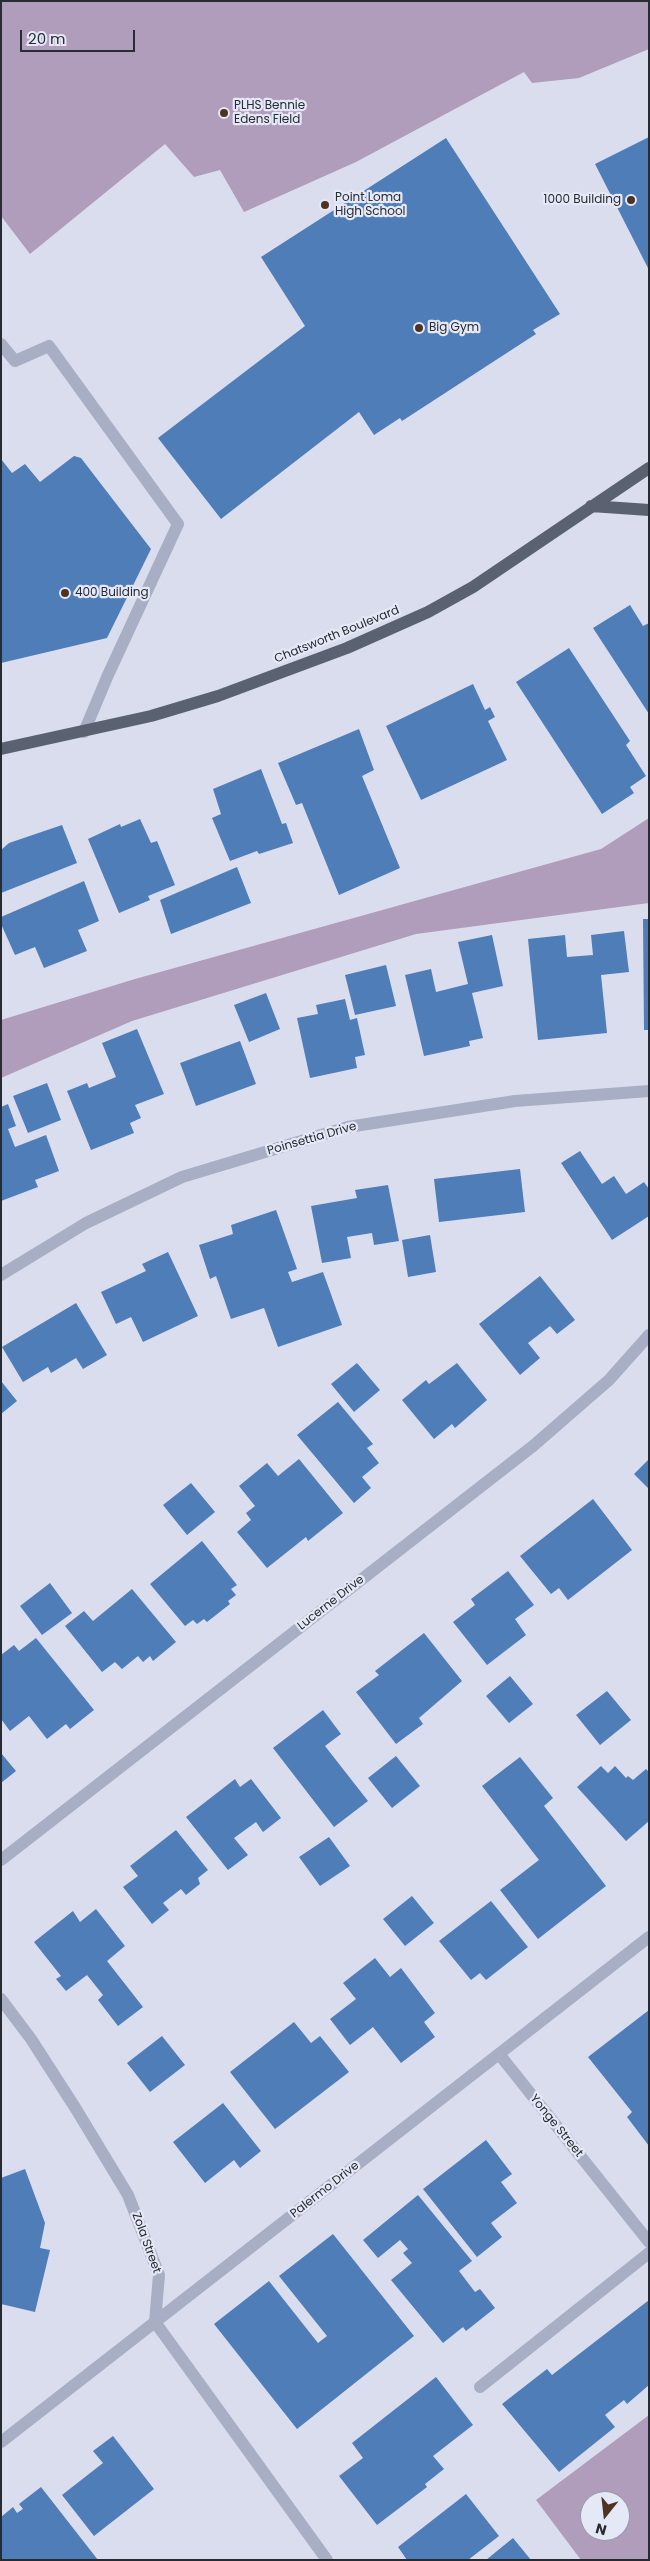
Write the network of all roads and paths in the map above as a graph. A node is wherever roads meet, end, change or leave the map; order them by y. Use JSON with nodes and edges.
{"nodes":[{"id":1,"x":1,"y":344,"type":"edge"},
{"id":2,"x":649,"y":468,"type":"edge"},
{"id":3,"x":591,"y":506,"type":"junction"},
{"id":4,"x":649,"y":510,"type":"edge"},
{"id":5,"x":84,"y":732,"type":"junction"},
{"id":6,"x":1,"y":749,"type":"edge"},
{"id":7,"x":649,"y":1091,"type":"edge"},
{"id":8,"x":1,"y":1275,"type":"edge"},
{"id":9,"x":649,"y":1335,"type":"edge"},
{"id":10,"x":1,"y":1860,"type":"edge"},
{"id":11,"x":649,"y":1936,"type":"edge"},
{"id":12,"x":1,"y":1999,"type":"edge"},
{"id":13,"x":499,"y":2054,"type":"junction"},
{"id":14,"x":649,"y":2242,"type":"edge"},
{"id":15,"x":649,"y":2253,"type":"edge"},
{"id":16,"x":155,"y":2322,"type":"junction"},
{"id":17,"x":480,"y":2387,"type":"dead end"},
{"id":18,"x":1,"y":2442,"type":"edge"},
{"id":19,"x":327,"y":2560,"type":"edge"}],
"edges":[{"from":1,"to":5,"type":"street"},
{"from":2,"to":3,"type":"main road","name":"Chatsworth Boulevard"},
{"from":3,"to":4,"type":"main road"},
{"from":3,"to":5,"type":"main road","name":"Chatsworth Boulevard"},
{"from":5,"to":6,"type":"main road","name":"Chatsworth Boulevard"},
{"from":7,"to":8,"type":"street","name":"Poinsettia Drive"},
{"from":9,"to":10,"type":"street","name":"Lucerne Drive"},
{"from":11,"to":13,"type":"street","name":"Palermo Drive"},
{"from":12,"to":16,"type":"street","name":"Zola Street"},
{"from":13,"to":14,"type":"street","name":"Yonge Street"},
{"from":13,"to":16,"type":"street","name":"Palermo Drive"},
{"from":15,"to":17,"type":"street"},
{"from":16,"to":18,"type":"street","name":"Palermo Drive"},
{"from":16,"to":19,"type":"street"}]}
